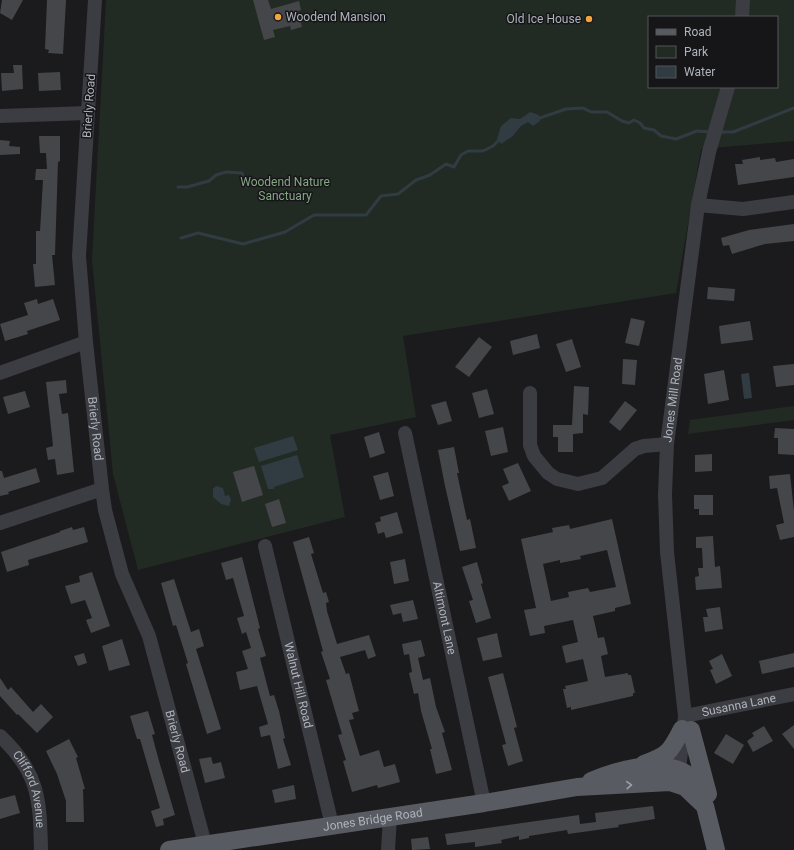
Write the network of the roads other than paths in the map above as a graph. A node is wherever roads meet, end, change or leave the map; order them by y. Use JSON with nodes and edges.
{"nodes":[{"id":1,"x":95,"y":0,"type":"edge"},
{"id":2,"x":743,"y":0,"type":"edge"},
{"id":3,"x":742,"y":16,"type":"edge"},
{"id":4,"x":728,"y":88,"type":"edge"},
{"id":5,"x":88,"y":113,"type":"junction"},
{"id":6,"x":0,"y":116,"type":"edge"},
{"id":7,"x":794,"y":202,"type":"edge"},
{"id":8,"x":698,"y":205,"type":"junction"},
{"id":9,"x":86,"y":342,"type":"junction"},
{"id":10,"x":0,"y":373,"type":"edge"},
{"id":11,"x":530,"y":393,"type":"dead end"},
{"id":12,"x":405,"y":434,"type":"dead end"},
{"id":13,"x":667,"y":444,"type":"junction"},
{"id":14,"x":102,"y":489,"type":"junction"},
{"id":15,"x":0,"y":523,"type":"edge"},
{"id":16,"x":265,"y":546,"type":"dead end"},
{"id":17,"x":794,"y":694,"type":"edge"},
{"id":18,"x":686,"y":725,"type":"junction"},
{"id":19,"x":0,"y":736,"type":"edge"},
{"id":20,"x":627,"y":770,"type":"junction"},
{"id":21,"x":682,"y":775,"type":"junction"},
{"id":22,"x":576,"y":787,"type":"junction"},
{"id":23,"x":710,"y":801,"type":"junction"},
{"id":24,"x":484,"y":803,"type":"junction"},
{"id":25,"x":390,"y":816,"type":"junction"},
{"id":26,"x":332,"y":825,"type":"junction"},
{"id":27,"x":205,"y":844,"type":"junction"},
{"id":28,"x":41,"y":850,"type":"edge"},
{"id":29,"x":169,"y":850,"type":"edge"},
{"id":30,"x":388,"y":850,"type":"edge"},
{"id":31,"x":716,"y":850,"type":"edge"},
{"id":32,"x":720,"y":850,"type":"edge"}],
"edges":[{"from":1,"to":5,"type":"street","name":"Brierly Road"},
{"from":2,"to":3,"type":"street"},
{"from":4,"to":8,"type":"street","name":"Jones Mill Road"},
{"from":5,"to":6,"type":"street"},
{"from":5,"to":9,"type":"street","name":"Brierly Road"},
{"from":7,"to":8,"type":"street"},
{"from":8,"to":13,"type":"street","name":"Jones Mill Road"},
{"from":9,"to":10,"type":"street"},
{"from":9,"to":14,"type":"street","name":"Brierly Road"},
{"from":11,"to":13,"type":"street"},
{"from":12,"to":24,"type":"street","name":"Altimont Lane"},
{"from":13,"to":18,"type":"street","name":"Jones Mill Road"},
{"from":14,"to":15,"type":"street"},
{"from":14,"to":27,"type":"street","name":"Brierly Road"},
{"from":16,"to":26,"type":"street","name":"Walnut Hill Road"},
{"from":17,"to":18,"type":"street","name":"Susanna Lane"},
{"from":18,"to":20,"type":"main road"},
{"from":18,"to":21,"type":"street","name":"Jones Mill Road"},
{"from":18,"to":23,"type":"main road"},
{"from":19,"to":28,"type":"street","name":"Clifford Avenue"},
{"from":20,"to":21,"type":"main road","name":"Jones Bridge Road"},
{"from":20,"to":22,"type":"main road","name":"Jones Bridge Road"},
{"from":22,"to":21,"type":"main road","name":"Jones Bridge Road","one_way":true},
{"from":21,"to":23,"type":"main road"},
{"from":21,"to":31,"type":"main road"},
{"from":22,"to":24,"type":"main road","name":"Jones Bridge Road"},
{"from":23,"to":32,"type":"main road"},
{"from":24,"to":25,"type":"main road","name":"Jones Bridge Road"},
{"from":25,"to":26,"type":"main road","name":"Jones Bridge Road"},
{"from":25,"to":30,"type":"street"},
{"from":26,"to":27,"type":"main road","name":"Jones Bridge Road"},
{"from":27,"to":29,"type":"main road","name":"Jones Bridge Road"}]}
